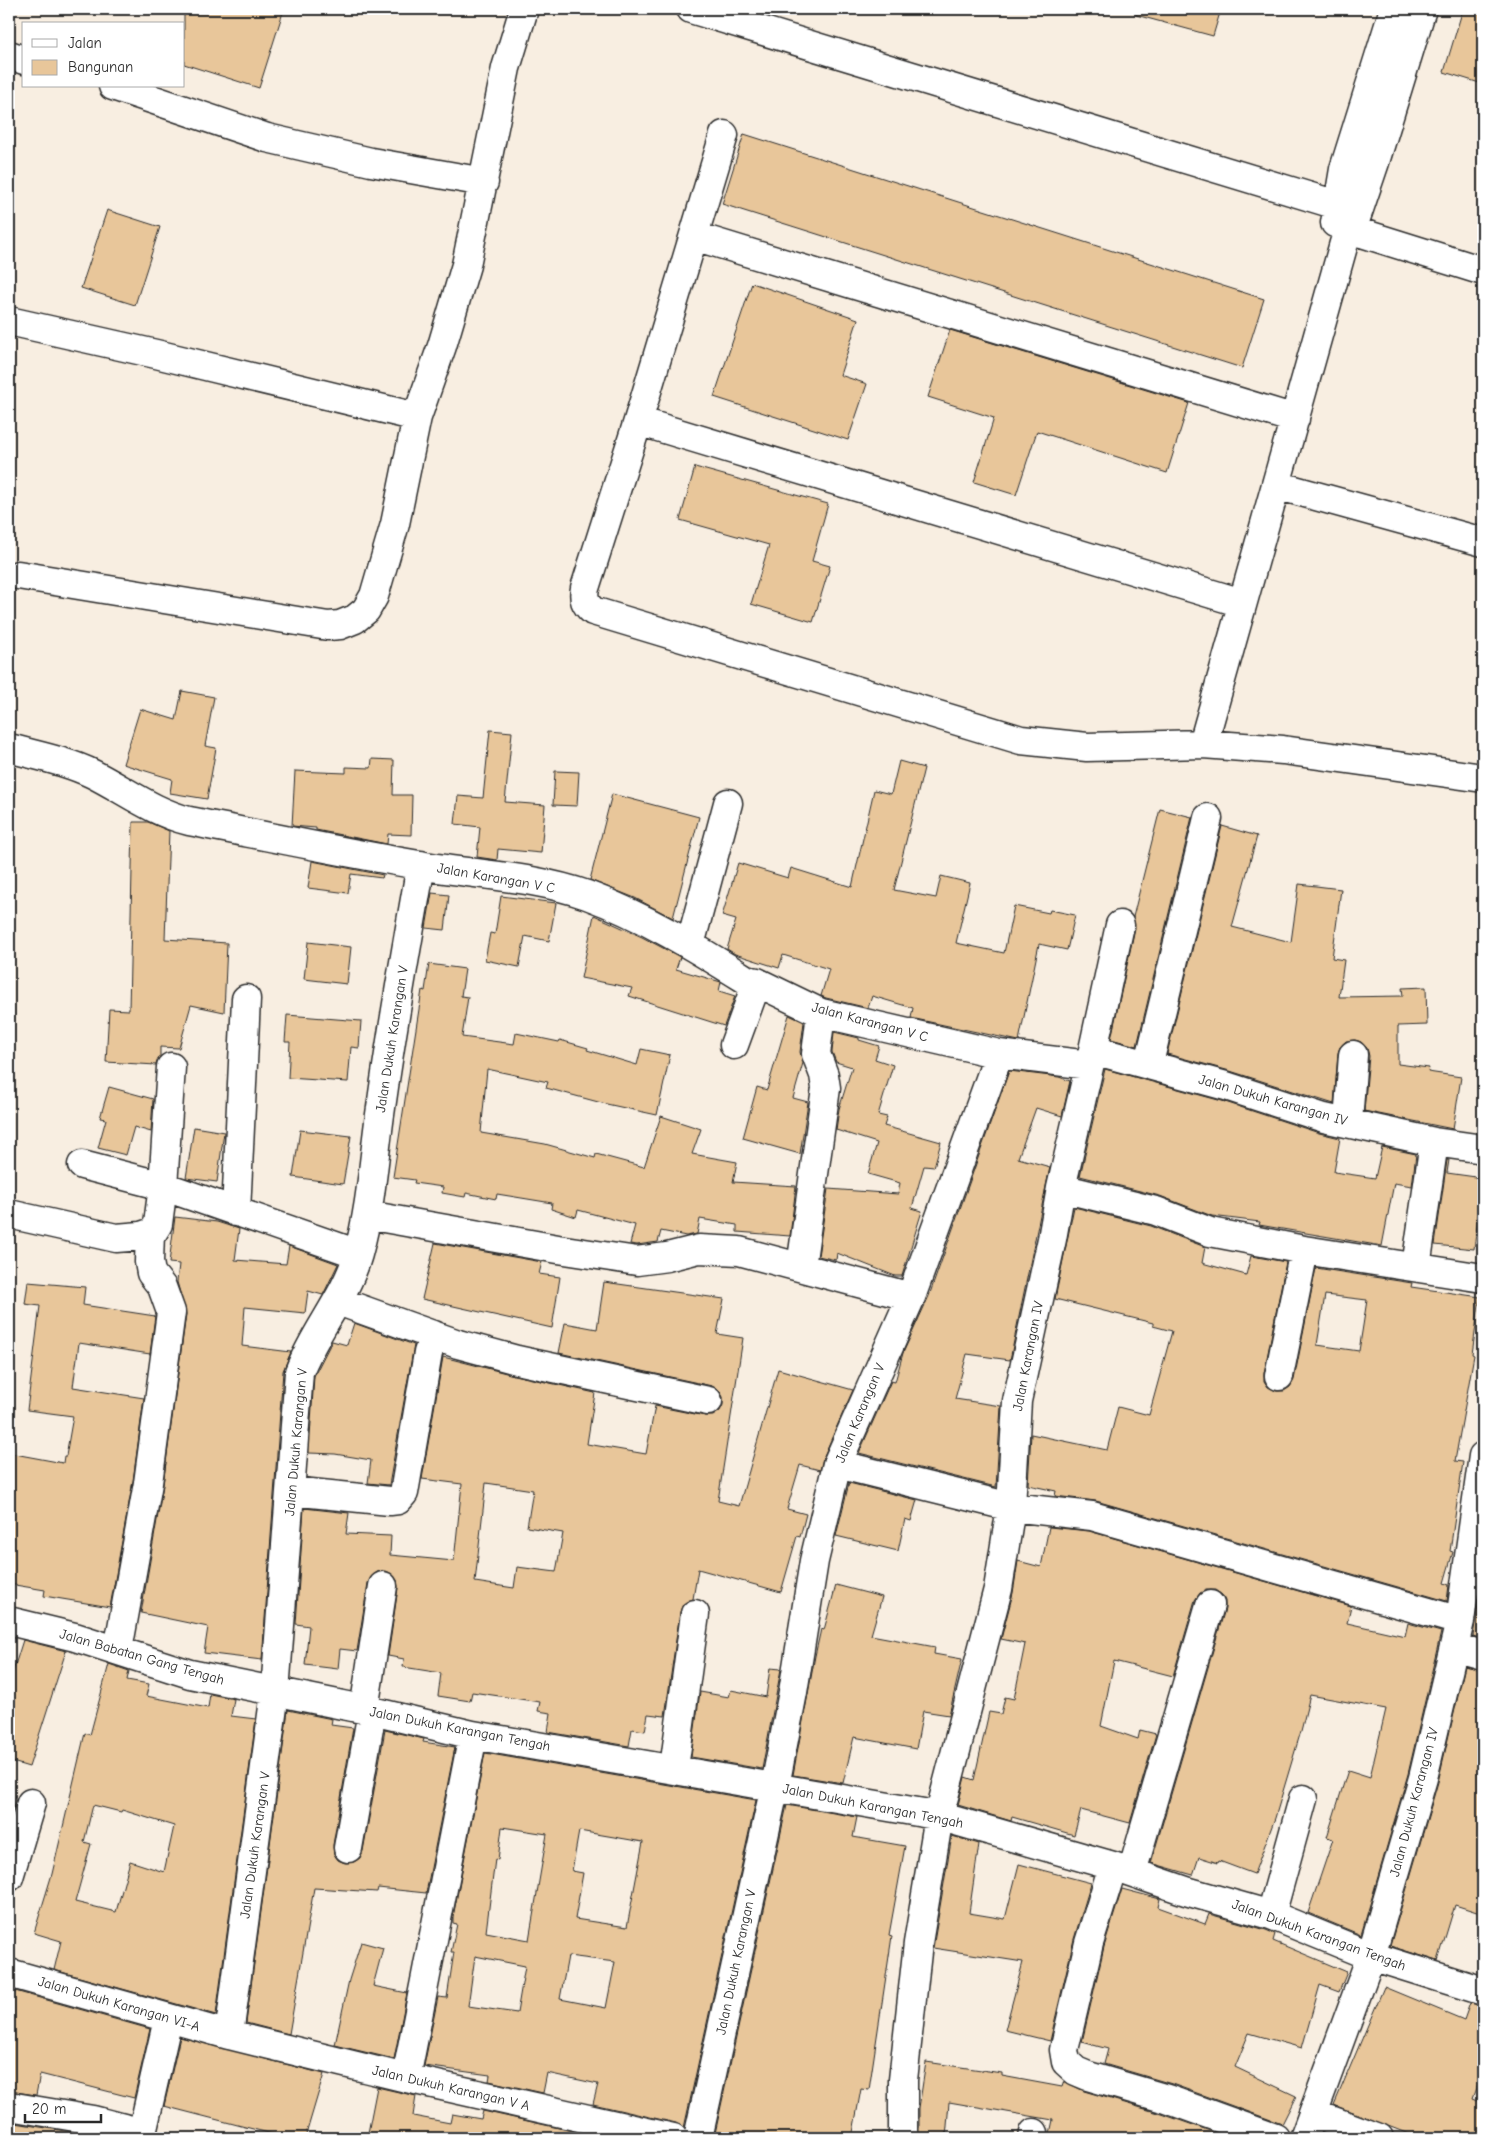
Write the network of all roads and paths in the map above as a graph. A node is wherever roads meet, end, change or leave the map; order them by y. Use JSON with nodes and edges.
{"nodes":[{"id":1,"x":524,"y":9,"type":"edge"},
{"id":2,"x":691,"y":9,"type":"edge"},
{"id":3,"x":1394,"y":9,"type":"edge"},
{"id":4,"x":1422,"y":9,"type":"edge"},
{"id":5,"x":9,"y":55,"type":"edge"},
{"id":6,"x":22,"y":59,"type":"edge"},
{"id":7,"x":119,"y":88,"type":"edge"},
{"id":8,"x":724,"y":135,"type":"dead end"},
{"id":9,"x":484,"y":182,"type":"junction"},
{"id":10,"x":1345,"y":223,"type":"junction"},
{"id":11,"x":694,"y":236,"type":"junction"},
{"id":12,"x":1483,"y":271,"type":"edge"},
{"id":13,"x":9,"y":321,"type":"edge"},
{"id":14,"x":417,"y":417,"type":"junction"},
{"id":15,"x":1294,"y":419,"type":"junction"},
{"id":16,"x":638,"y":421,"type":"junction"},
{"id":17,"x":1276,"y":485,"type":"junction"},
{"id":18,"x":1483,"y":542,"type":"edge"},
{"id":19,"x":18,"y":575,"type":"dead end"},
{"id":20,"x":1242,"y":603,"type":"junction"},
{"id":21,"x":1203,"y":744,"type":"junction"},
{"id":22,"x":9,"y":748,"type":"edge"},
{"id":23,"x":1483,"y":778,"type":"edge"},
{"id":24,"x":728,"y":804,"type":"dead end"},
{"id":25,"x":1208,"y":818,"type":"dead end"},
{"id":26,"x":421,"y":865,"type":"junction"},
{"id":27,"x":1120,"y":926,"type":"dead end"},
{"id":28,"x":690,"y":945,"type":"junction"},
{"id":29,"x":757,"y":982,"type":"junction"},
{"id":30,"x":246,"y":999,"type":"dead end"},
{"id":31,"x":821,"y":1013,"type":"junction"},
{"id":32,"x":734,"y":1045,"type":"dead end"},
{"id":33,"x":999,"y":1054,"type":"junction"},
{"id":34,"x":1353,"y":1055,"type":"dead end"},
{"id":35,"x":1091,"y":1057,"type":"junction"},
{"id":36,"x":1149,"y":1064,"type":"junction"},
{"id":37,"x":171,"y":1067,"type":"dead end"},
{"id":38,"x":1348,"y":1122,"type":"junction"},
{"id":39,"x":1434,"y":1142,"type":"junction"},
{"id":40,"x":1483,"y":1149,"type":"edge"},
{"id":41,"x":82,"y":1165,"type":"dead end"},
{"id":42,"x":163,"y":1186,"type":"junction"},
{"id":43,"x":1060,"y":1188,"type":"junction"},
{"id":44,"x":236,"y":1212,"type":"junction"},
{"id":45,"x":9,"y":1214,"type":"edge"},
{"id":46,"x":367,"y":1214,"type":"junction"},
{"id":47,"x":150,"y":1233,"type":"junction"},
{"id":48,"x":1304,"y":1250,"type":"junction"},
{"id":49,"x":358,"y":1254,"type":"junction"},
{"id":50,"x":801,"y":1267,"type":"junction"},
{"id":51,"x":1416,"y":1267,"type":"junction"},
{"id":52,"x":1483,"y":1278,"type":"edge"},
{"id":53,"x":910,"y":1297,"type":"junction"},
{"id":54,"x":338,"y":1301,"type":"junction"},
{"id":55,"x":434,"y":1335,"type":"junction"},
{"id":56,"x":1278,"y":1376,"type":"dead end"},
{"id":57,"x":708,"y":1401,"type":"dead end"},
{"id":58,"x":1483,"y":1456,"type":"edge"},
{"id":59,"x":838,"y":1464,"type":"junction"},
{"id":60,"x":290,"y":1491,"type":"junction"},
{"id":61,"x":1011,"y":1507,"type":"junction"},
{"id":62,"x":382,"y":1586,"type":"dead end"},
{"id":63,"x":1210,"y":1605,"type":"dead end"},
{"id":64,"x":696,"y":1614,"type":"dead end"},
{"id":65,"x":9,"y":1621,"type":"edge"},
{"id":66,"x":1457,"y":1634,"type":"junction"},
{"id":67,"x":118,"y":1650,"type":"junction"},
{"id":68,"x":1483,"y":1655,"type":"edge"},
{"id":69,"x":275,"y":1692,"type":"junction"},
{"id":70,"x":368,"y":1710,"type":"junction"},
{"id":71,"x":473,"y":1735,"type":"junction"},
{"id":72,"x":674,"y":1768,"type":"junction"},
{"id":73,"x":775,"y":1786,"type":"junction"},
{"id":74,"x":1303,"y":1798,"type":"dead end"},
{"id":75,"x":31,"y":1803,"type":"dead end"},
{"id":76,"x":939,"y":1816,"type":"junction"},
{"id":77,"x":348,"y":1848,"type":"dead end"},
{"id":78,"x":1122,"y":1869,"type":"junction"},
{"id":79,"x":9,"y":1877,"type":"edge"},
{"id":80,"x":1271,"y":1915,"type":"junction"},
{"id":81,"x":1370,"y":1956,"type":"junction"},
{"id":82,"x":9,"y":1973,"type":"edge"},
{"id":83,"x":1483,"y":1991,"type":"edge"},
{"id":84,"x":168,"y":2019,"type":"junction"},
{"id":85,"x":229,"y":2034,"type":"junction"},
{"id":86,"x":406,"y":2078,"type":"junction"},
{"id":87,"x":9,"y":2106,"type":"edge"},
{"id":88,"x":1314,"y":2114,"type":"junction"},
{"id":89,"x":142,"y":2135,"type":"edge"},
{"id":90,"x":673,"y":2138,"type":"edge"},
{"id":91,"x":698,"y":2138,"type":"edge"},
{"id":92,"x":903,"y":2138,"type":"edge"},
{"id":93,"x":1275,"y":2138,"type":"edge"},
{"id":94,"x":1304,"y":2138,"type":"edge"},
{"id":95,"x":1379,"y":2138,"type":"edge"}],
"edges":[{"from":1,"to":9,"type":"street"},
{"from":2,"to":10,"type":"street"},
{"from":3,"to":10,"type":"street"},
{"from":4,"to":10,"type":"street"},
{"from":5,"to":6,"type":"street"},
{"from":7,"to":9,"type":"street"},
{"from":8,"to":11,"type":"street"},
{"from":9,"to":14,"type":"street"},
{"from":10,"to":12,"type":"street"},
{"from":10,"to":15,"type":"street"},
{"from":11,"to":15,"type":"street"},
{"from":11,"to":16,"type":"street"},
{"from":13,"to":14,"type":"street"},
{"from":14,"to":19,"type":"street"},
{"from":15,"to":17,"type":"street"},
{"from":16,"to":20,"type":"street"},
{"from":16,"to":21,"type":"street"},
{"from":17,"to":18,"type":"street"},
{"from":17,"to":20,"type":"street"},
{"from":20,"to":21,"type":"street"},
{"from":21,"to":23,"type":"street"},
{"from":22,"to":26,"type":"street","name":"Jalan Karangan V C"},
{"from":24,"to":28,"type":"street"},
{"from":25,"to":36,"type":"street"},
{"from":26,"to":28,"type":"street","name":"Jalan Karangan V C"},
{"from":26,"to":46,"type":"street","name":"Jalan Dukuh Karangan V"},
{"from":27,"to":35,"type":"street","name":"Jalan Karangan IV"},
{"from":28,"to":29,"type":"street","name":"Jalan Karangan V C"},
{"from":29,"to":31,"type":"street","name":"Jalan Karangan V C"},
{"from":29,"to":32,"type":"street"},
{"from":30,"to":44,"type":"street"},
{"from":31,"to":33,"type":"street","name":"Jalan Karangan V C"},
{"from":31,"to":50,"type":"street"},
{"from":33,"to":35,"type":"street","name":"Jalan Karangan V C"},
{"from":33,"to":53,"type":"street","name":"Jalan Karangan V"},
{"from":34,"to":38,"type":"street"},
{"from":35,"to":36,"type":"street","name":"Jalan Dukuh Karangan IV"},
{"from":35,"to":43,"type":"street","name":"Jalan Karangan IV"},
{"from":36,"to":38,"type":"street","name":"Jalan Dukuh Karangan IV"},
{"from":37,"to":42,"type":"street"},
{"from":38,"to":39,"type":"street","name":"Jalan Dukuh Karangan IV"},
{"from":39,"to":40,"type":"street","name":"Jalan Dukuh Karangan IV"},
{"from":39,"to":51,"type":"street"},
{"from":41,"to":42,"type":"street"},
{"from":42,"to":44,"type":"street"},
{"from":42,"to":47,"type":"street"},
{"from":43,"to":48,"type":"street"},
{"from":43,"to":61,"type":"street","name":"Jalan Karangan IV"},
{"from":44,"to":49,"type":"street"},
{"from":45,"to":47,"type":"street"},
{"from":46,"to":49,"type":"street","name":"Jalan Dukuh Karangan V"},
{"from":46,"to":50,"type":"street"},
{"from":47,"to":67,"type":"street"},
{"from":48,"to":51,"type":"street"},
{"from":48,"to":56,"type":"street"},
{"from":49,"to":54,"type":"street","name":"Jalan Dukuh Karangan V"},
{"from":50,"to":53,"type":"street"},
{"from":51,"to":52,"type":"street"},
{"from":53,"to":59,"type":"street","name":"Jalan Karangan V"},
{"from":54,"to":55,"type":"street"},
{"from":54,"to":60,"type":"street","name":"Jalan Dukuh Karangan V"},
{"from":55,"to":57,"type":"street"},
{"from":55,"to":60,"type":"street"},
{"from":58,"to":66,"type":"street","name":"Jalan Dukuh Karangan IV"},
{"from":59,"to":61,"type":"street"},
{"from":59,"to":73,"type":"street","name":"Jalan Karangan V"},
{"from":60,"to":69,"type":"street","name":"Jalan Dukuh Karangan V"},
{"from":61,"to":66,"type":"street"},
{"from":61,"to":76,"type":"street","name":"Jalan Karangan IV"},
{"from":62,"to":70,"type":"street"},
{"from":63,"to":78,"type":"street"},
{"from":64,"to":72,"type":"street"},
{"from":65,"to":67,"type":"street","name":"Jalan Babatan Gang Tengah"},
{"from":66,"to":68,"type":"street"},
{"from":66,"to":81,"type":"street","name":"Jalan Dukuh Karangan IV"},
{"from":67,"to":69,"type":"street","name":"Jalan Babatan Gang Tengah"},
{"from":69,"to":70,"type":"street","name":"Jalan Dukuh Karangan Tengah"},
{"from":69,"to":85,"type":"street","name":"Jalan Dukuh Karangan V"},
{"from":70,"to":71,"type":"street","name":"Jalan Dukuh Karangan Tengah"},
{"from":70,"to":77,"type":"street"},
{"from":71,"to":72,"type":"street","name":"Jalan Dukuh Karangan Tengah"},
{"from":71,"to":86,"type":"street"},
{"from":72,"to":73,"type":"street","name":"Jalan Dukuh Karangan Tengah"},
{"from":73,"to":76,"type":"street","name":"Jalan Dukuh Karangan Tengah"},
{"from":73,"to":91,"type":"street","name":"Jalan Dukuh Karangan V"},
{"from":74,"to":80,"type":"street"},
{"from":75,"to":79,"type":"street"},
{"from":76,"to":78,"type":"street","name":"Jalan Dukuh Karangan Tengah"},
{"from":76,"to":92,"type":"street","name":"Jalan Karangan IV"},
{"from":78,"to":80,"type":"street","name":"Jalan Dukuh Karangan Tengah"},
{"from":78,"to":93,"type":"street"},
{"from":80,"to":81,"type":"street","name":"Jalan Dukuh Karangan Tengah"},
{"from":81,"to":83,"type":"street","name":"Jalan Dukuh Karangan Tengah"},
{"from":81,"to":88,"type":"street","name":"Jalan Dukuh Karangan IV"},
{"from":82,"to":84,"type":"street","name":"Jalan Dukuh Karangan VI-A"},
{"from":84,"to":85,"type":"street","name":"Jalan Dukuh Karangan VI-A"},
{"from":84,"to":89,"type":"street"},
{"from":85,"to":86,"type":"street","name":"Jalan Dukuh Karangan V A"},
{"from":86,"to":90,"type":"street","name":"Jalan Dukuh Karangan V A"},
{"from":87,"to":89,"type":"street"},
{"from":88,"to":94,"type":"street","name":"Jalan Dukuh Karangan IV"},
{"from":88,"to":95,"type":"street"}]}
